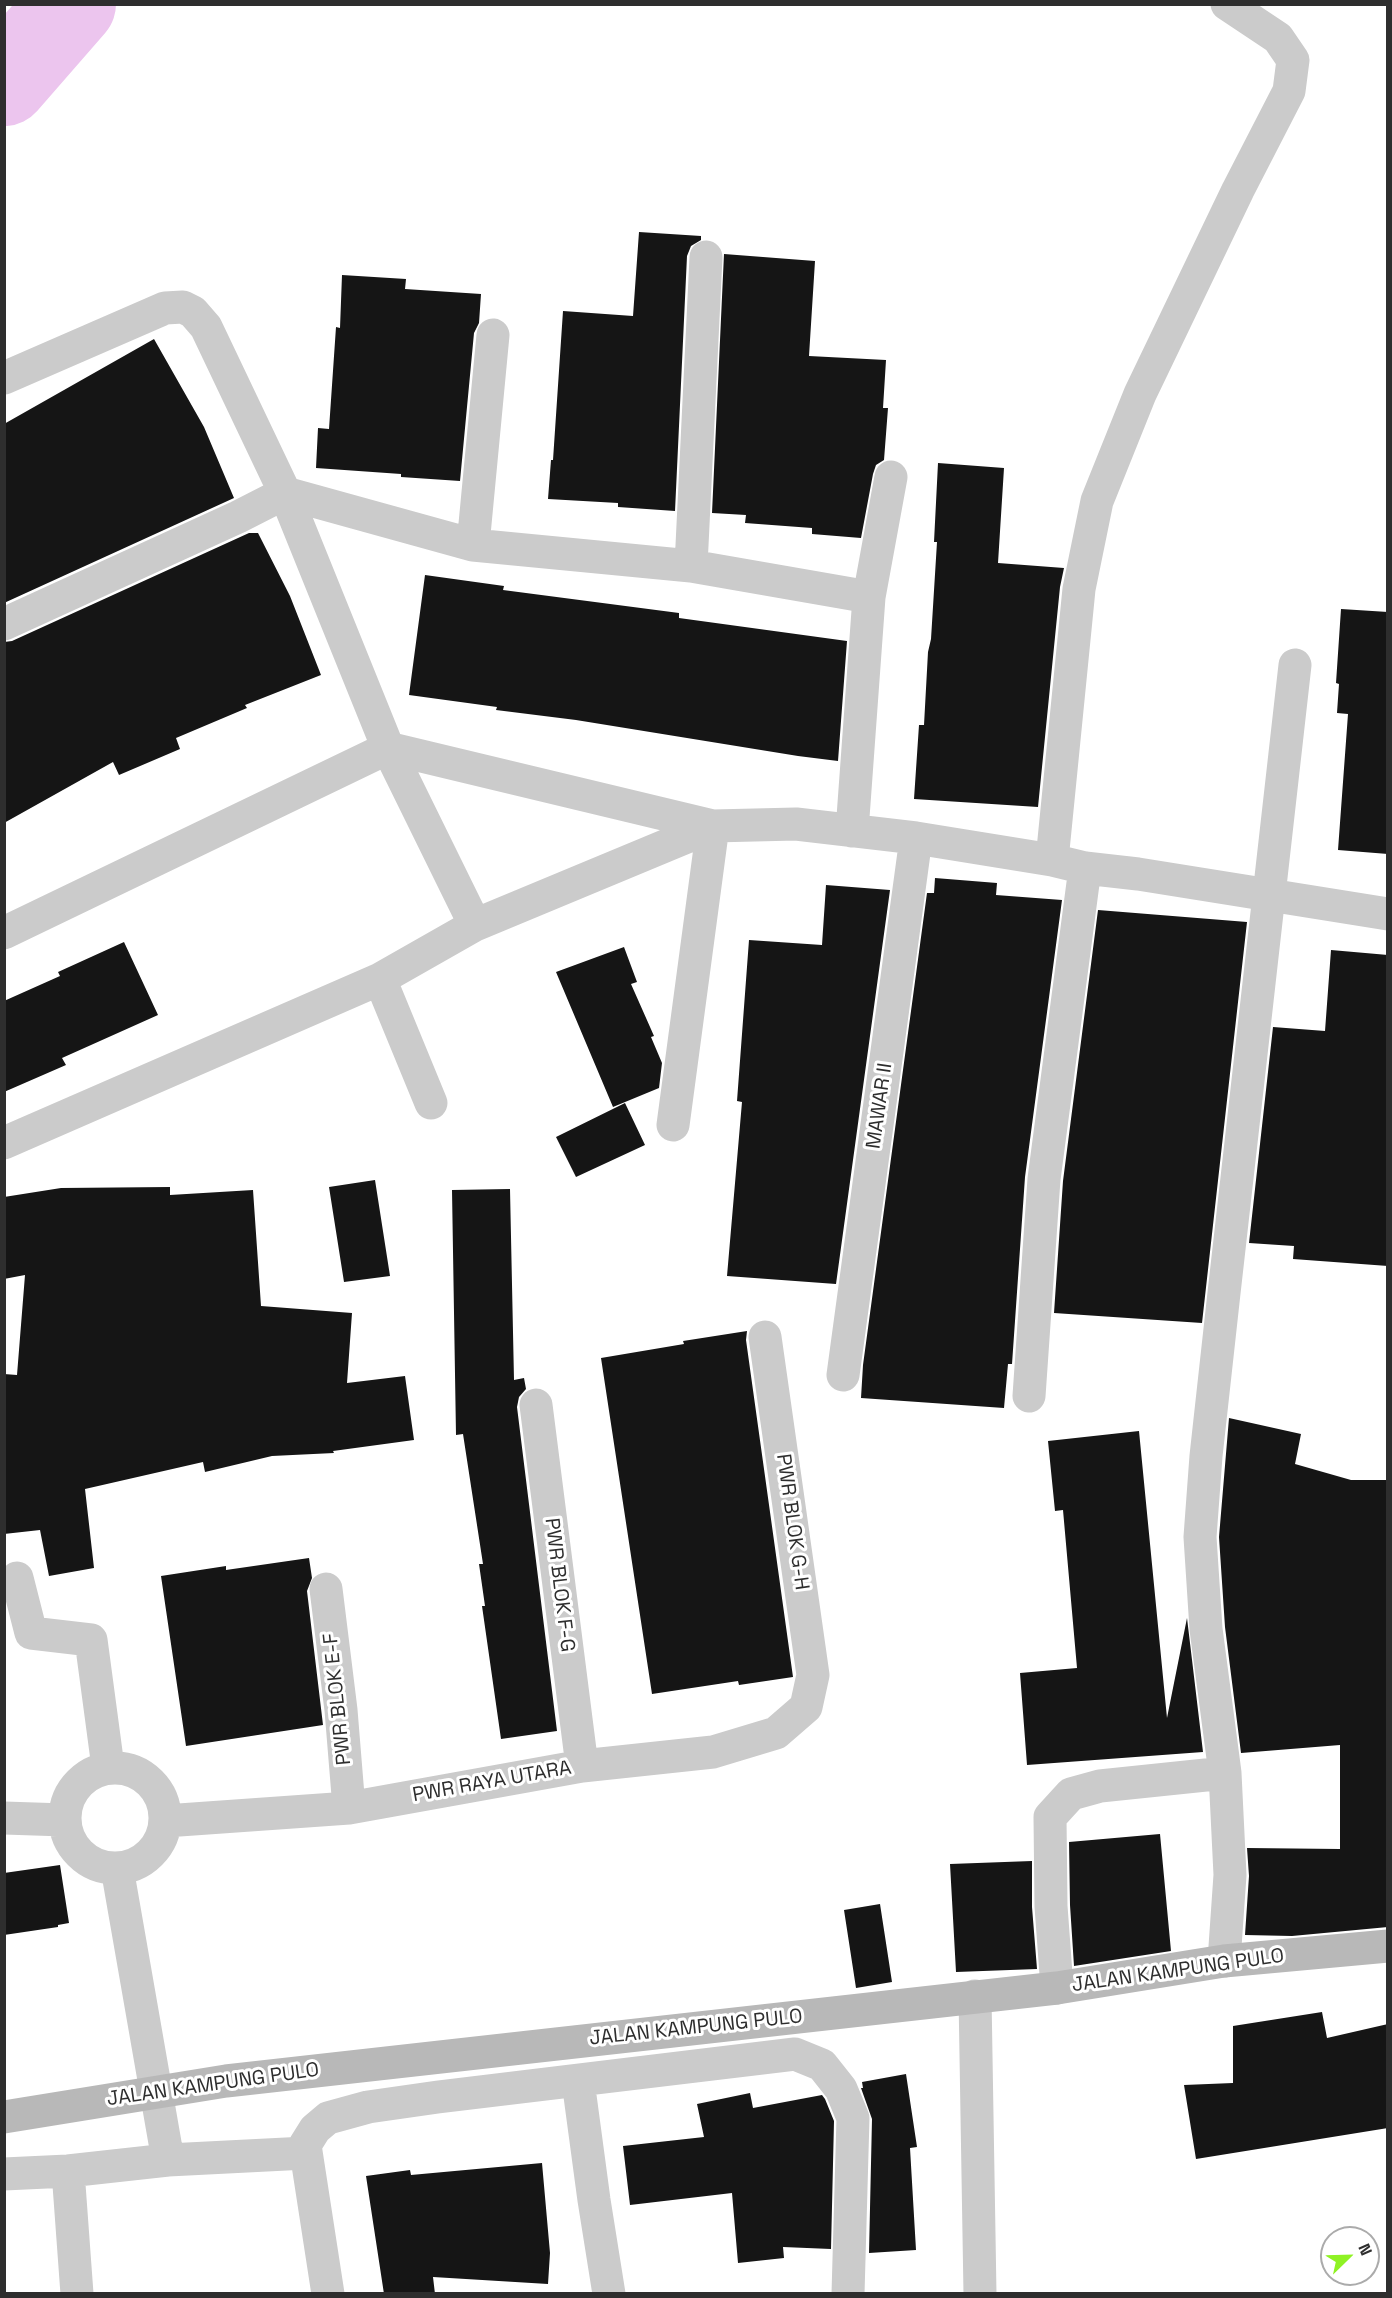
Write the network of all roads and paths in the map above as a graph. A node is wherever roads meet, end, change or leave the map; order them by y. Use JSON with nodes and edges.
{"nodes":[{"id":1,"x":1227,"y":4,"type":"edge"},
{"id":2,"x":706,"y":257,"type":"dead end"},
{"id":3,"x":493,"y":335,"type":"dead end"},
{"id":4,"x":4,"y":378,"type":"edge"},
{"id":5,"x":891,"y":477,"type":"dead end"},
{"id":6,"x":285,"y":493,"type":"junction"},
{"id":7,"x":473,"y":545,"type":"junction"},
{"id":8,"x":691,"y":566,"type":"junction"},
{"id":9,"x":869,"y":597,"type":"junction"},
{"id":10,"x":4,"y":624,"type":"edge"},
{"id":11,"x":1295,"y":665,"type":"dead end"},
{"id":12,"x":388,"y":748,"type":"junction"},
{"id":13,"x":713,"y":826,"type":"junction"},
{"id":14,"x":852,"y":831,"type":"junction"},
{"id":15,"x":916,"y":838,"type":"junction"},
{"id":16,"x":1052,"y":860,"type":"junction"},
{"id":17,"x":1085,"y":868,"type":"junction"},
{"id":18,"x":1269,"y":896,"type":"junction"},
{"id":19,"x":1388,"y":914,"type":"edge"},
{"id":20,"x":475,"y":925,"type":"junction"},
{"id":21,"x":4,"y":933,"type":"edge"},
{"id":22,"x":380,"y":979,"type":"junction"},
{"id":23,"x":431,"y":1103,"type":"dead end"},
{"id":24,"x":673,"y":1125,"type":"dead end"},
{"id":25,"x":4,"y":1143,"type":"edge"},
{"id":26,"x":765,"y":1337,"type":"dead end"},
{"id":27,"x":843,"y":1375,"type":"dead end"},
{"id":28,"x":1029,"y":1396,"type":"dead end"},
{"id":29,"x":536,"y":1405,"type":"dead end"},
{"id":30,"x":16,"y":1578,"type":"dead end"},
{"id":31,"x":326,"y":1589,"type":"dead end"},
{"id":32,"x":806,"y":1707,"type":"joint"},
{"id":33,"x":582,"y":1766,"type":"junction"},
{"id":34,"x":108,"y":1767,"type":"junction"},
{"id":35,"x":1225,"y":1773,"type":"junction"},
{"id":36,"x":349,"y":1808,"type":"junction"},
{"id":37,"x":4,"y":1818,"type":"edge"},
{"id":38,"x":65,"y":1820,"type":"junction"},
{"id":39,"x":165,"y":1821,"type":"junction"},
{"id":40,"x":117,"y":1868,"type":"junction"},
{"id":41,"x":1388,"y":1946,"type":"edge"},
{"id":42,"x":1224,"y":1961,"type":"junction"},
{"id":43,"x":1057,"y":1988,"type":"junction"},
{"id":44,"x":975,"y":1996,"type":"junction"},
{"id":45,"x":578,"y":2081,"type":"junction"},
{"id":46,"x":157,"y":2091,"type":"junction"},
{"id":47,"x":4,"y":2117,"type":"edge"},
{"id":48,"x":306,"y":2153,"type":"junction"},
{"id":49,"x":168,"y":2160,"type":"junction"},
{"id":50,"x":68,"y":2170,"type":"junction"},
{"id":51,"x":4,"y":2174,"type":"edge"},
{"id":52,"x":840,"y":2291,"type":"edge"},
{"id":53,"x":77,"y":2294,"type":"edge"},
{"id":54,"x":328,"y":2294,"type":"edge"},
{"id":55,"x":609,"y":2294,"type":"edge"},
{"id":56,"x":980,"y":2294,"type":"edge"}],
"edges":[{"from":1,"to":16,"type":"street"},
{"from":2,"to":8,"type":"street"},
{"from":3,"to":7,"type":"street"},
{"from":4,"to":6,"type":"street"},
{"from":5,"to":9,"type":"street"},
{"from":6,"to":7,"type":"street"},
{"from":6,"to":10,"type":"street"},
{"from":6,"to":12,"type":"street"},
{"from":7,"to":8,"type":"street"},
{"from":8,"to":9,"type":"street"},
{"from":9,"to":14,"type":"street"},
{"from":11,"to":18,"type":"street"},
{"from":12,"to":13,"type":"street"},
{"from":12,"to":20,"type":"street"},
{"from":12,"to":21,"type":"street"},
{"from":13,"to":14,"type":"street"},
{"from":13,"to":20,"type":"street"},
{"from":13,"to":24,"type":"street"},
{"from":14,"to":15,"type":"street"},
{"from":15,"to":16,"type":"street"},
{"from":15,"to":27,"type":"street","name":"MAWAR II"},
{"from":16,"to":17,"type":"street"},
{"from":17,"to":18,"type":"street"},
{"from":17,"to":28,"type":"street"},
{"from":18,"to":19,"type":"street"},
{"from":18,"to":35,"type":"street"},
{"from":20,"to":22,"type":"street"},
{"from":22,"to":23,"type":"street"},
{"from":22,"to":25,"type":"street"},
{"from":26,"to":32,"type":"street","name":"PWR BLOK G-H"},
{"from":29,"to":33,"type":"street","name":"PWR BLOK F-G"},
{"from":30,"to":34,"type":"street"},
{"from":31,"to":36,"type":"street","name":"PWR BLOK E-F"},
{"from":32,"to":33,"type":"street","name":"PWR RAYA UTARA"},
{"from":33,"to":36,"type":"street","name":"PWR RAYA UTARA"},
{"from":34,"to":38,"type":"street"},
{"from":34,"to":39,"type":"street"},
{"from":35,"to":42,"type":"street"},
{"from":35,"to":43,"type":"street"},
{"from":36,"to":39,"type":"street","name":"PWR RAYA UTARA"},
{"from":37,"to":38,"type":"street"},
{"from":38,"to":40,"type":"street"},
{"from":39,"to":40,"type":"street"},
{"from":40,"to":46,"type":"street"},
{"from":41,"to":42,"type":"street","name":"JALAN KAMPUNG PULO"},
{"from":42,"to":43,"type":"street","name":"JALAN KAMPUNG PULO"},
{"from":43,"to":44,"type":"street","name":"JALAN KAMPUNG PULO"},
{"from":44,"to":46,"type":"street","name":"JALAN KAMPUNG PULO"},
{"from":44,"to":56,"type":"street"},
{"from":45,"to":48,"type":"street"},
{"from":45,"to":52,"type":"street"},
{"from":45,"to":55,"type":"street"},
{"from":46,"to":47,"type":"street","name":"JALAN KAMPUNG PULO"},
{"from":46,"to":49,"type":"street"},
{"from":48,"to":49,"type":"street"},
{"from":48,"to":54,"type":"street"},
{"from":49,"to":50,"type":"street"},
{"from":50,"to":51,"type":"street"},
{"from":50,"to":53,"type":"street"}]}
